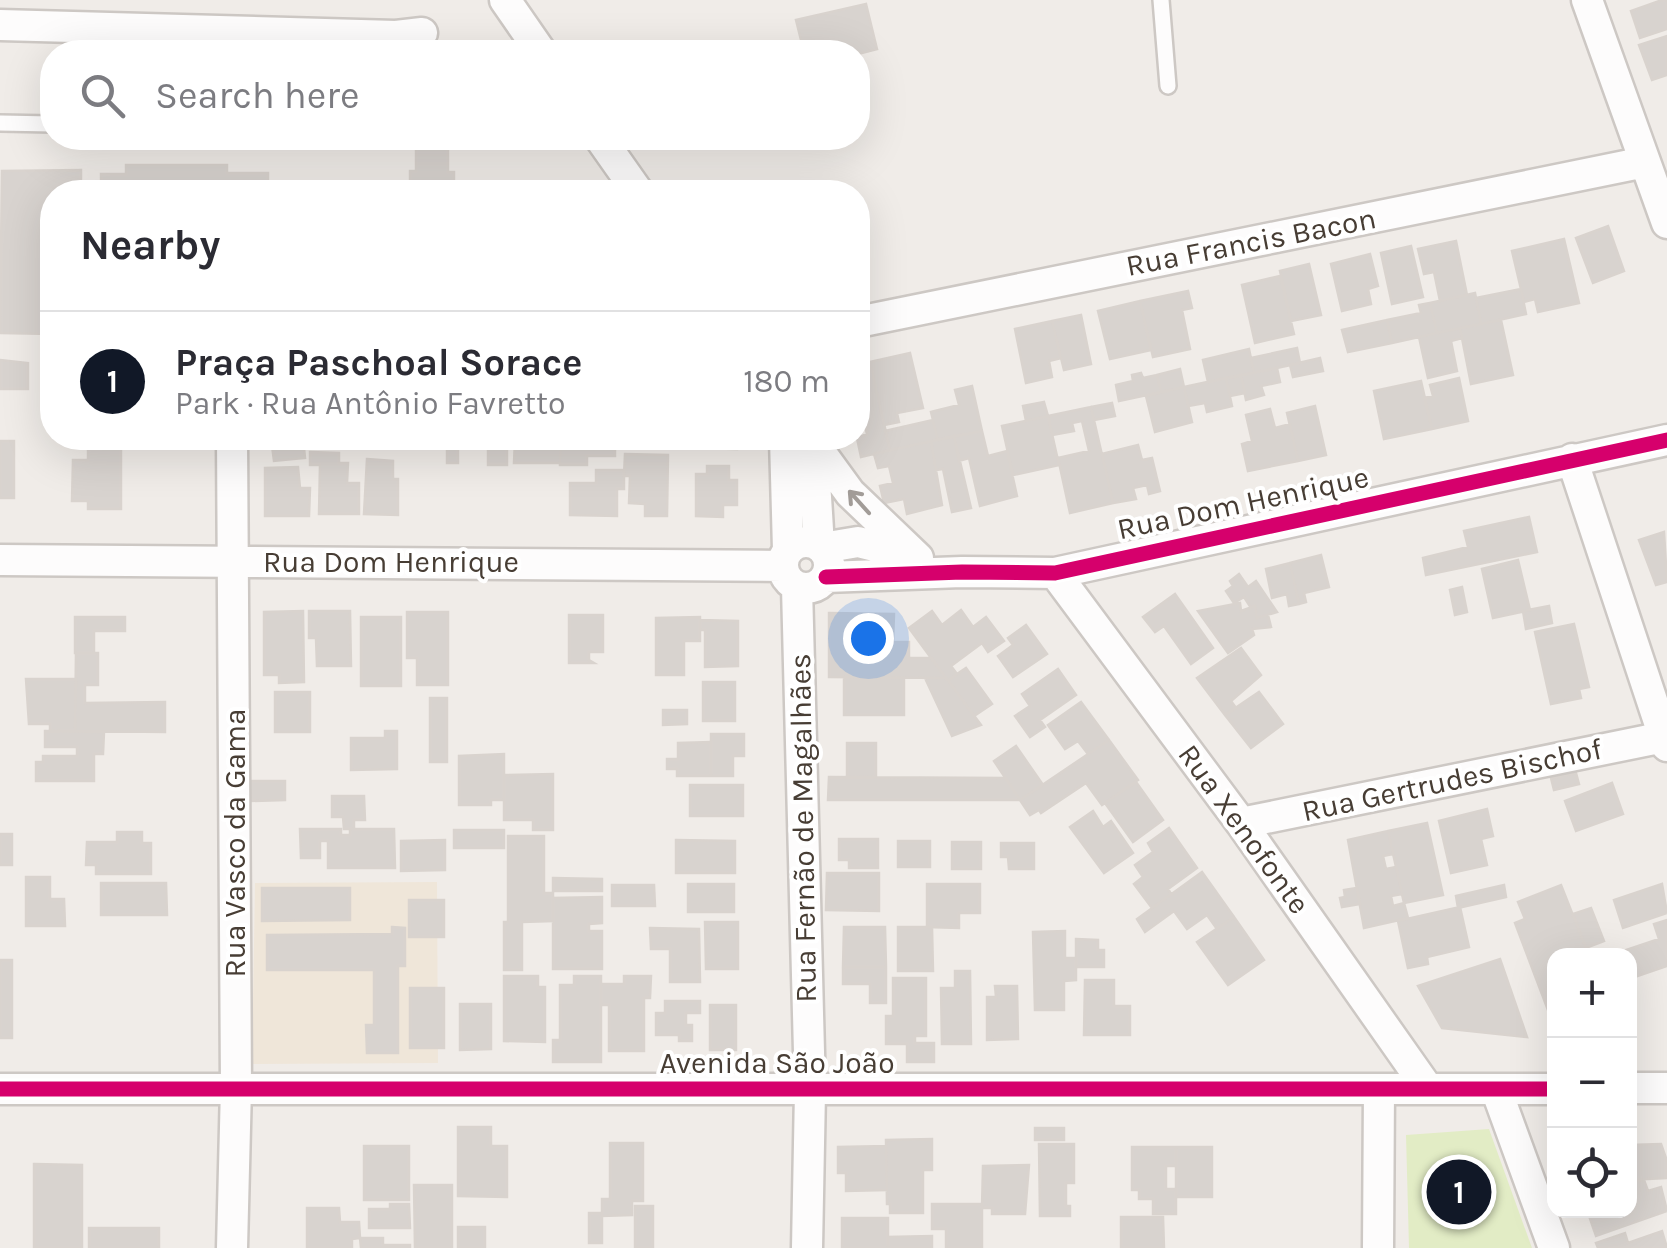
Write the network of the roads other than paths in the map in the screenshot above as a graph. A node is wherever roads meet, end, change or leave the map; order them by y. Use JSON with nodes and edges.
{"nodes":[{"id":1,"x":504,"y":0,"type":"edge"},
{"id":2,"x":1161,"y":0,"type":"edge"},
{"id":3,"x":1587,"y":0,"type":"edge"},
{"id":4,"x":0,"y":25,"type":"edge"},
{"id":5,"x":405,"y":40,"type":"edge"},
{"id":6,"x":532,"y":40,"type":"edge"},
{"id":7,"x":1168,"y":86,"type":"dead end"},
{"id":8,"x":0,"y":123,"type":"edge"},
{"id":9,"x":40,"y":124,"type":"edge"},
{"id":10,"x":608,"y":150,"type":"edge"},
{"id":11,"x":1645,"y":162,"type":"junction"},
{"id":12,"x":630,"y":180,"type":"edge"},
{"id":13,"x":1667,"y":223,"type":"edge"},
{"id":14,"x":870,"y":320,"type":"edge"},
{"id":15,"x":1667,"y":440,"type":"edge"},
{"id":16,"x":232,"y":450,"type":"edge"},
{"id":17,"x":787,"y":450,"type":"edge"},
{"id":18,"x":805,"y":450,"type":"edge"},
{"id":19,"x":819,"y":450,"type":"edge"},
{"id":20,"x":1572,"y":459,"type":"junction"},
{"id":21,"x":918,"y":558,"type":"junction"},
{"id":22,"x":0,"y":560,"type":"edge"},
{"id":23,"x":234,"y":561,"type":"junction"},
{"id":24,"x":805,"y":562,"type":"junction"},
{"id":25,"x":962,"y":572,"type":"junction"},
{"id":26,"x":1056,"y":572,"type":"junction"},
{"id":27,"x":1666,"y":741,"type":"edge"},
{"id":28,"x":1240,"y":823,"type":"junction"},
{"id":29,"x":236,"y":1088,"type":"junction"},
{"id":30,"x":1637,"y":1088,"type":"edge"},
{"id":31,"x":1667,"y":1088,"type":"edge"},
{"id":32,"x":0,"y":1089,"type":"edge"},
{"id":33,"x":1380,"y":1089,"type":"junction"},
{"id":34,"x":1428,"y":1089,"type":"junction"},
{"id":35,"x":1496,"y":1089,"type":"junction"},
{"id":36,"x":1547,"y":1089,"type":"edge"},
{"id":37,"x":810,"y":1091,"type":"junction"},
{"id":38,"x":232,"y":1248,"type":"edge"},
{"id":39,"x":808,"y":1248,"type":"edge"},
{"id":40,"x":1378,"y":1248,"type":"edge"},
{"id":41,"x":1554,"y":1248,"type":"edge"}],
"edges":[{"from":1,"to":6,"type":"street"},
{"from":2,"to":7,"type":"lane"},
{"from":3,"to":11,"type":"street"},
{"from":4,"to":5,"type":"street"},
{"from":8,"to":9,"type":"lane"},
{"from":10,"to":12,"type":"street"},
{"from":11,"to":13,"type":"street"},
{"from":11,"to":14,"type":"street","name":"Rua Francis Bacon"},
{"from":15,"to":20,"type":"street","name":"Rua Dom Henrique"},
{"from":16,"to":23,"type":"street","name":"Rua Vasco da Gama"},
{"from":17,"to":24,"type":"street"},
{"from":18,"to":24,"type":"street"},
{"from":21,"to":19,"type":"street","one_way":true},
{"from":20,"to":26,"type":"street","name":"Rua Dom Henrique"},
{"from":20,"to":27,"type":"street"},
{"from":21,"to":24,"type":"street","name":"Rua Dom Henrique"},
{"from":21,"to":25,"type":"street","name":"Rua Dom Henrique"},
{"from":22,"to":23,"type":"street","name":"Rua Dom Henrique"},
{"from":23,"to":24,"type":"street","name":"Rua Dom Henrique"},
{"from":23,"to":29,"type":"street","name":"Rua Vasco da Gama"},
{"from":24,"to":25,"type":"street","name":"Rua Dom Henrique"},
{"from":24,"to":37,"type":"street","name":"Rua Fernão de Magalhães"},
{"from":25,"to":26,"type":"street","name":"Rua Dom Henrique"},
{"from":26,"to":28,"type":"street","name":"Rua Xenofonte"},
{"from":27,"to":28,"type":"street","name":"Rua Gertrudes Bischof"},
{"from":28,"to":34,"type":"street","name":"Rua Xenofonte"},
{"from":29,"to":32,"type":"street","name":"Avenida São João"},
{"from":29,"to":37,"type":"street","name":"Avenida São João"},
{"from":29,"to":38,"type":"street","name":"Rua Vasco da Gama"},
{"from":30,"to":31,"type":"street"},
{"from":33,"to":34,"type":"street","name":"Avenida São João"},
{"from":33,"to":37,"type":"street","name":"Avenida São João"},
{"from":33,"to":40,"type":"street"},
{"from":34,"to":35,"type":"street","name":"Avenida São João"},
{"from":35,"to":36,"type":"street","name":"Avenida São João"},
{"from":35,"to":41,"type":"street"},
{"from":37,"to":39,"type":"street","name":"Rua Fernão de Magalhães"}]}
